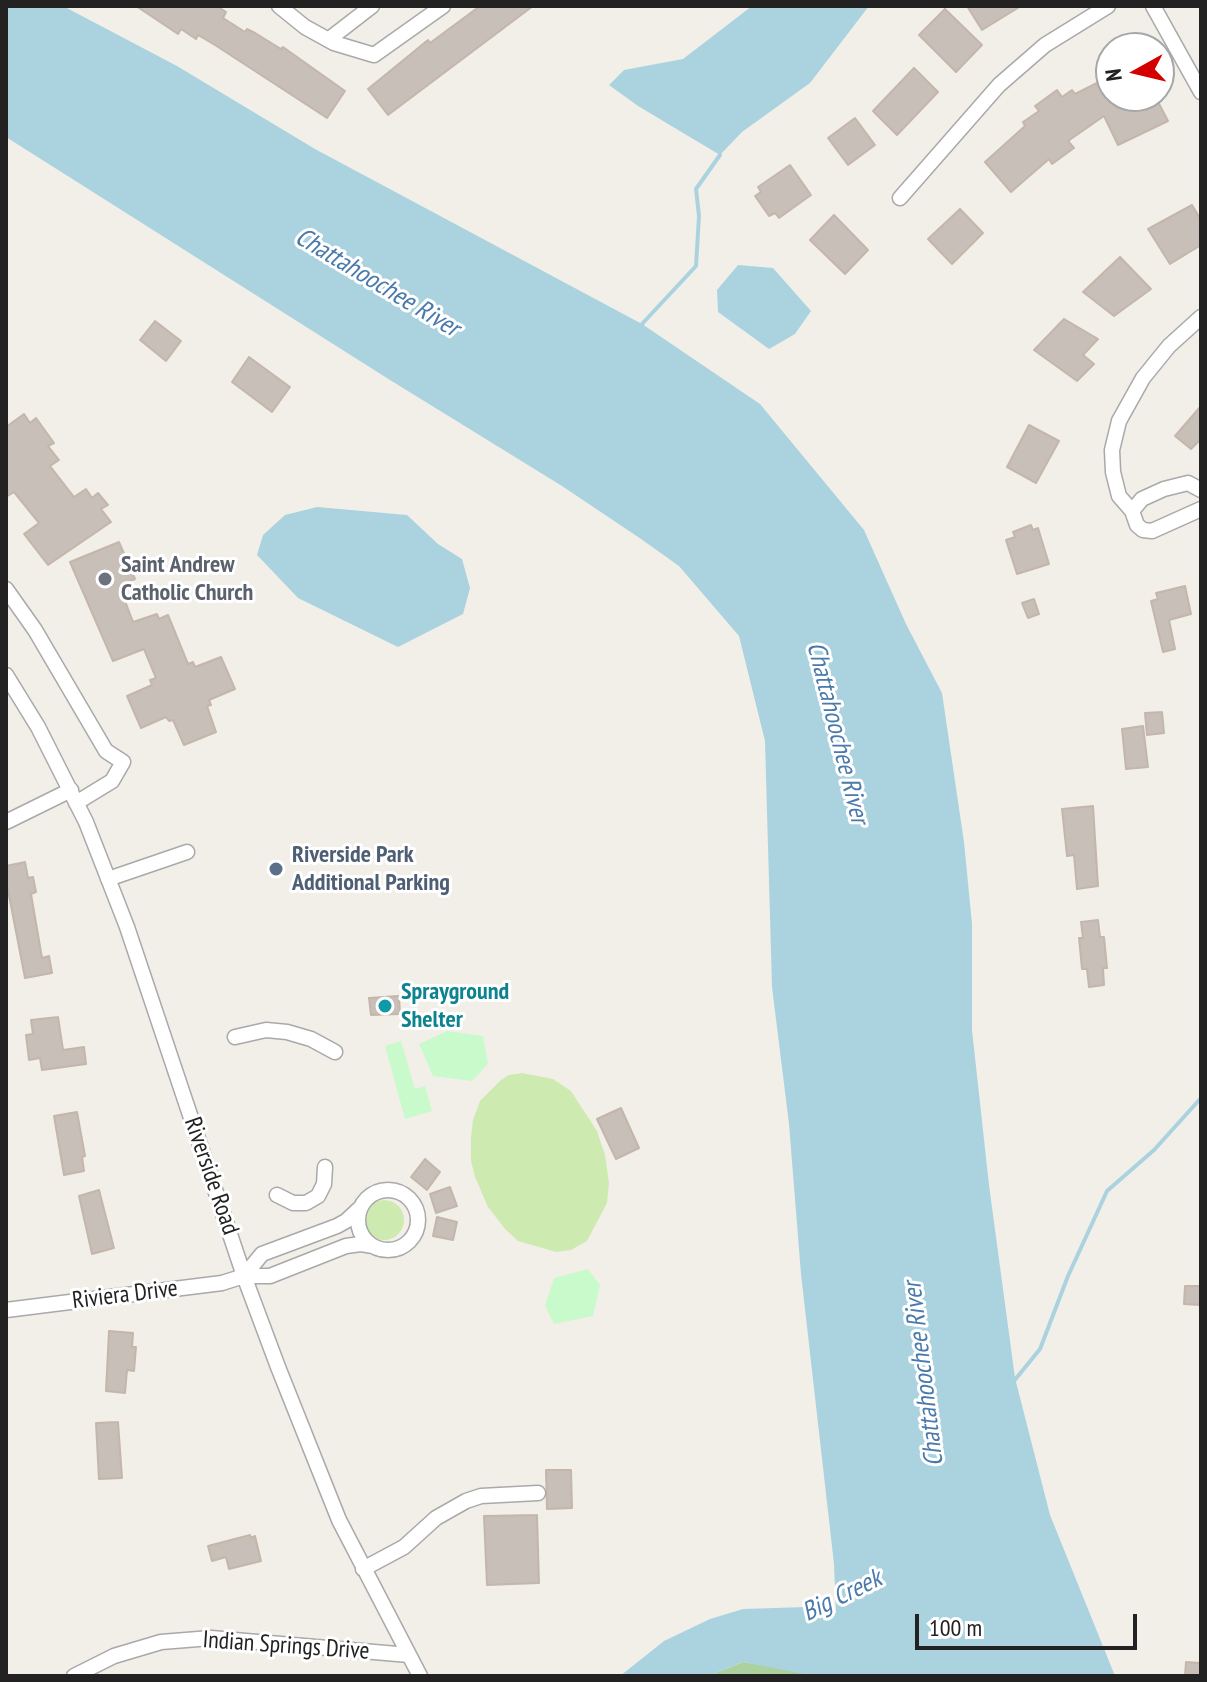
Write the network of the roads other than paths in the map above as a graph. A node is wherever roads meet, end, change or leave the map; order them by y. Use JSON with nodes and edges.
{"nodes":[{"id":1,"x":279,"y":6,"type":"edge"},
{"id":2,"x":372,"y":6,"type":"edge"},
{"id":3,"x":443,"y":6,"type":"edge"},
{"id":4,"x":1108,"y":6,"type":"edge"},
{"id":5,"x":1153,"y":6,"type":"edge"},
{"id":6,"x":328,"y":40,"type":"junction"},
{"id":7,"x":1201,"y":92,"type":"edge"},
{"id":8,"x":900,"y":198,"type":"dead end"},
{"id":9,"x":1201,"y":317,"type":"edge"},
{"id":10,"x":1201,"y":490,"type":"edge"},
{"id":11,"x":1201,"y":509,"type":"edge"},
{"id":12,"x":1132,"y":511,"type":"junction"},
{"id":13,"x":6,"y":589,"type":"edge"},
{"id":14,"x":6,"y":675,"type":"edge"},
{"id":15,"x":74,"y":796,"type":"junction"},
{"id":16,"x":6,"y":822,"type":"edge"},
{"id":17,"x":187,"y":852,"type":"dead end"},
{"id":18,"x":108,"y":879,"type":"junction"},
{"id":19,"x":287,"y":1032,"type":"junction"},
{"id":20,"x":235,"y":1037,"type":"dead end"},
{"id":21,"x":291,"y":1048,"type":"dead end"},
{"id":22,"x":335,"y":1052,"type":"dead end"},
{"id":23,"x":325,"y":1167,"type":"dead end"},
{"id":24,"x":277,"y":1195,"type":"dead end"},
{"id":25,"x":362,"y":1205,"type":"junction"},
{"id":26,"x":373,"y":1246,"type":"junction"},
{"id":27,"x":244,"y":1276,"type":"junction"},
{"id":28,"x":6,"y":1310,"type":"edge"},
{"id":29,"x":538,"y":1493,"type":"dead end"},
{"id":30,"x":363,"y":1569,"type":"junction"},
{"id":31,"x":409,"y":1655,"type":"junction"},
{"id":32,"x":74,"y":1676,"type":"edge"},
{"id":33,"x":420,"y":1676,"type":"edge"}],
"edges":[{"from":1,"to":6,"type":"street"},
{"from":2,"to":6,"type":"street"},
{"from":3,"to":6,"type":"street"},
{"from":4,"to":8,"type":"street"},
{"from":5,"to":7,"type":"street"},
{"from":9,"to":12,"type":"street"},
{"from":10,"to":12,"type":"street"},
{"from":11,"to":12,"type":"street"},
{"from":13,"to":15,"type":"street"},
{"from":14,"to":15,"type":"street","name":"Riverside Road"},
{"from":15,"to":16,"type":"street"},
{"from":15,"to":18,"type":"street","name":"Riverside Road"},
{"from":17,"to":18,"type":"street"},
{"from":18,"to":27,"type":"street","name":"Riverside Road"},
{"from":19,"to":20,"type":"street"},
{"from":19,"to":21,"type":"street"},
{"from":19,"to":22,"type":"street"},
{"from":23,"to":24,"type":"street"},
{"from":25,"to":26,"type":"street"},
{"from":25,"to":26,"type":"street"},
{"from":25,"to":27,"type":"street"},
{"from":26,"to":27,"type":"street","name":"Riviera Drive"},
{"from":27,"to":28,"type":"street","name":"Riviera Drive"},
{"from":27,"to":30,"type":"street","name":"Riverside Road"},
{"from":29,"to":30,"type":"street"},
{"from":30,"to":31,"type":"street","name":"Riverside Road"},
{"from":31,"to":32,"type":"street","name":"Indian Springs Drive"},
{"from":31,"to":33,"type":"street","name":"Riverside Road"}]}
